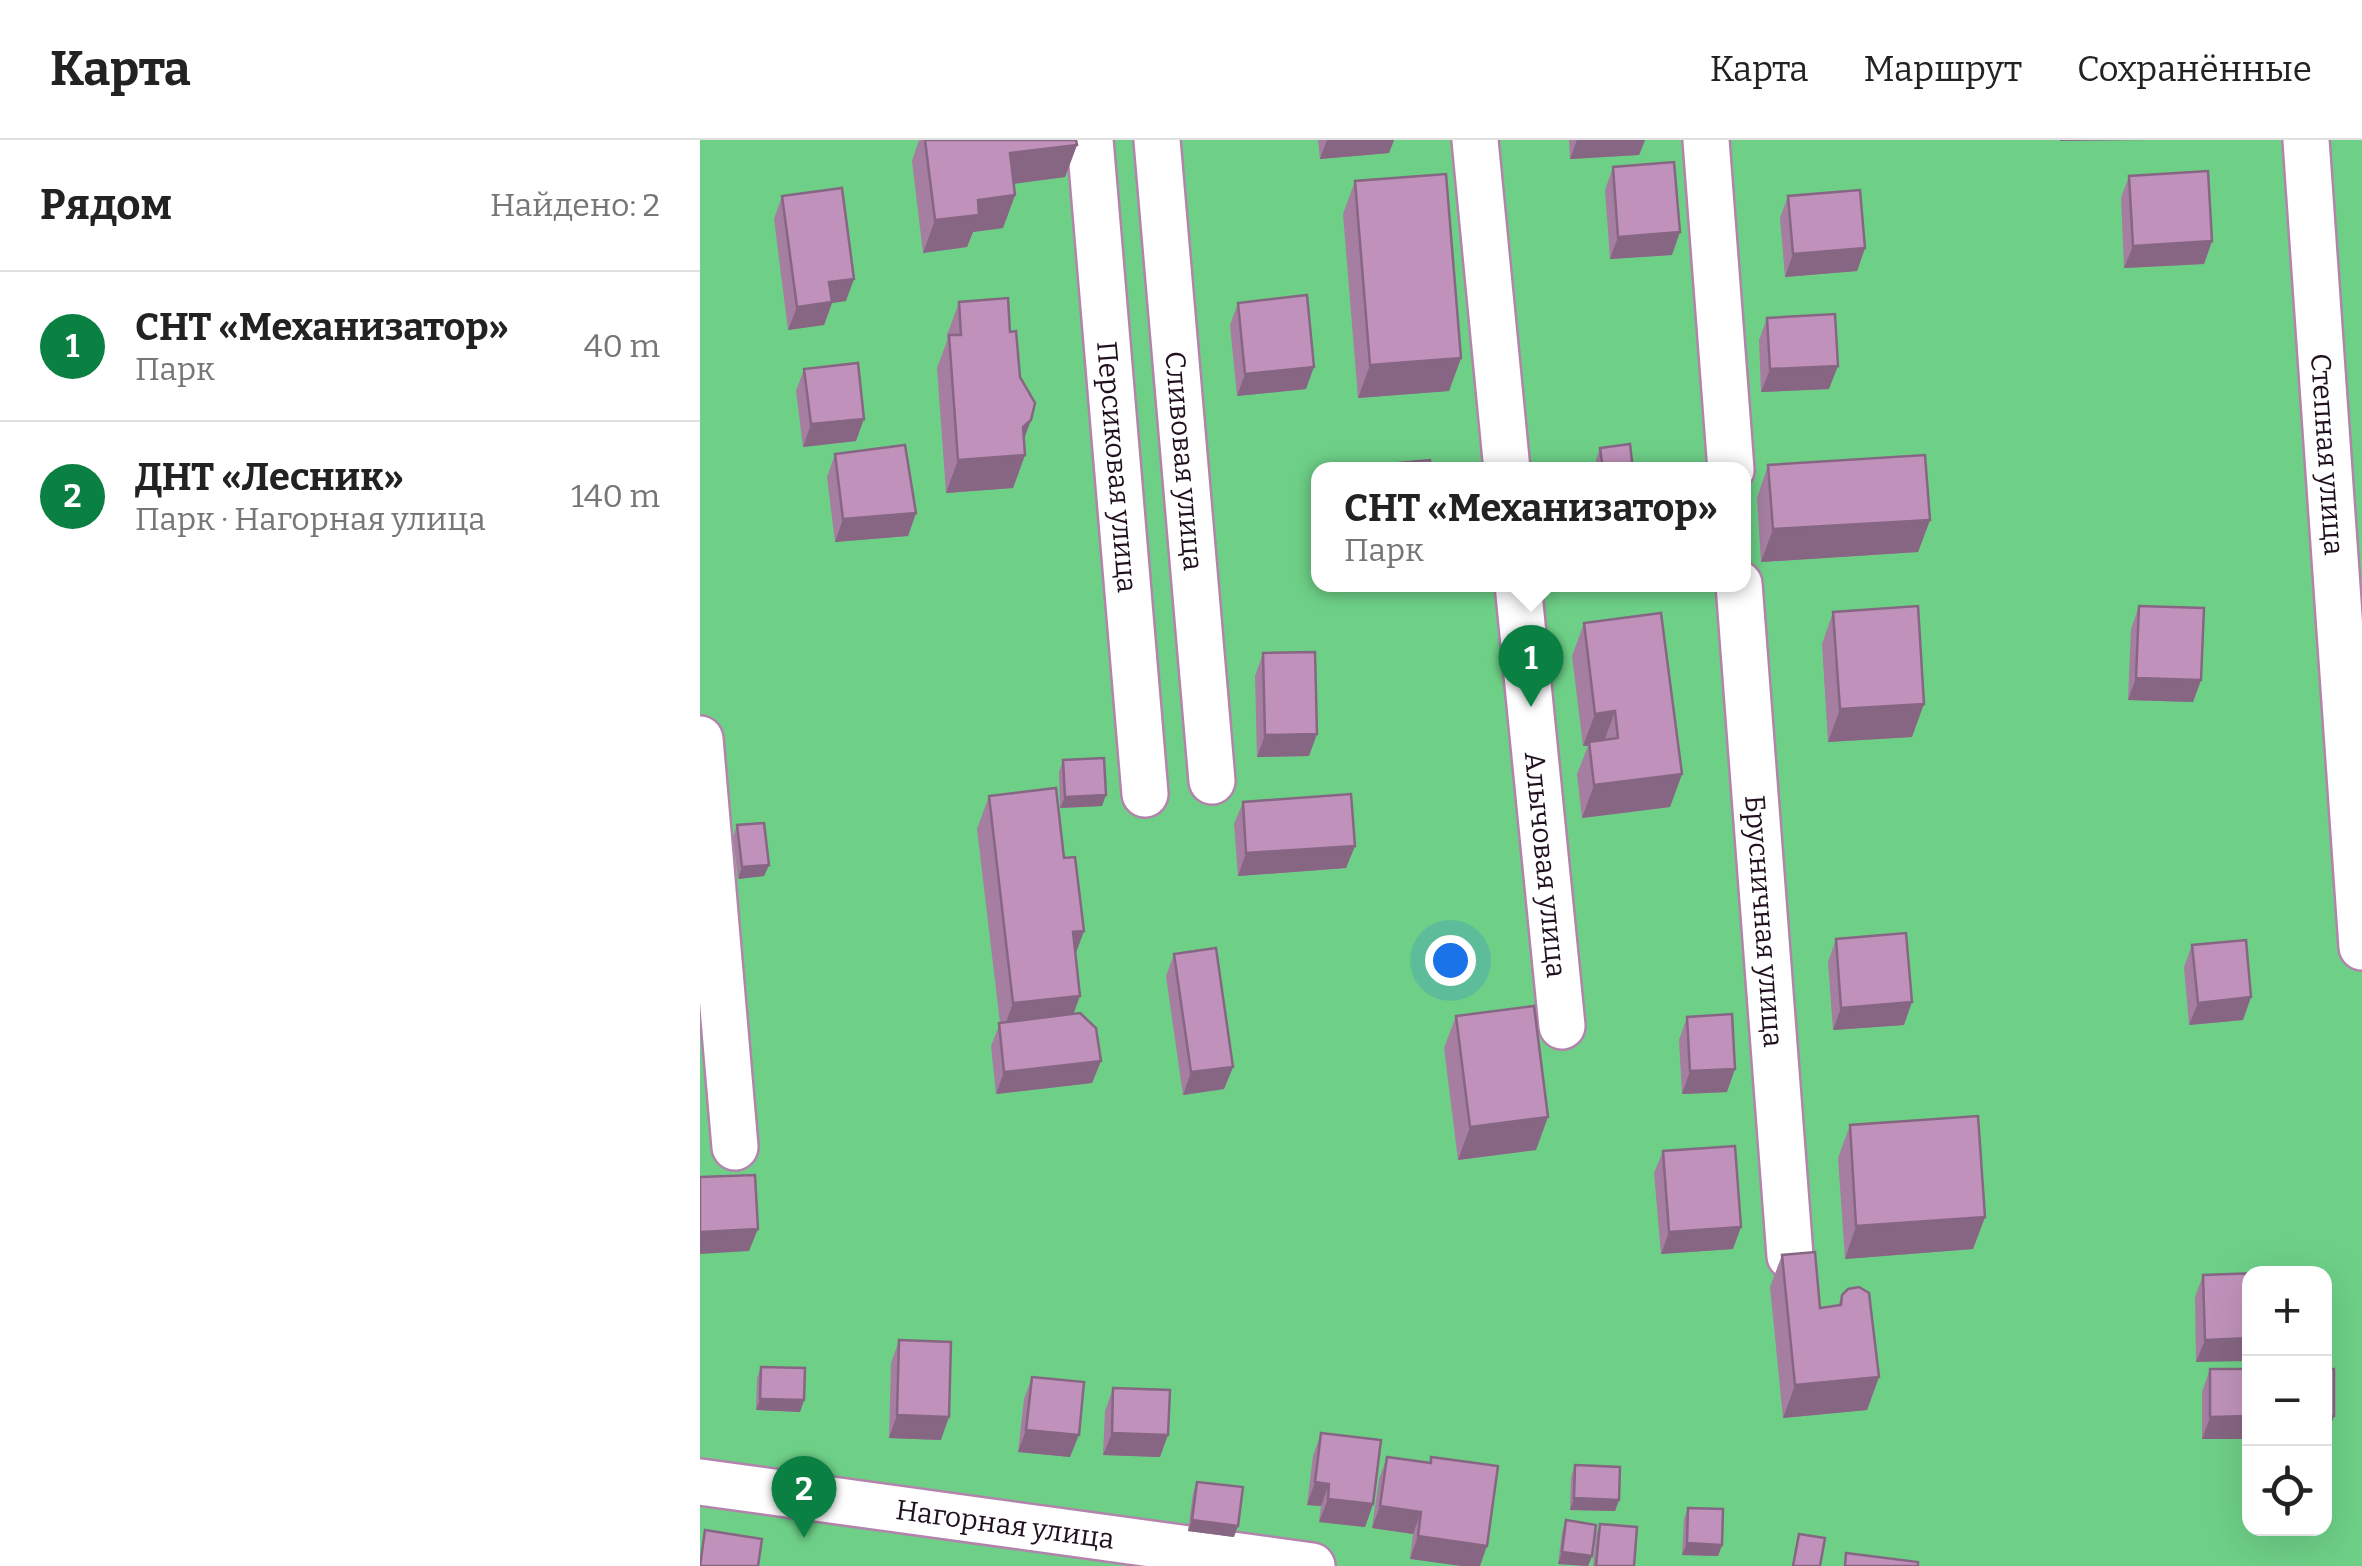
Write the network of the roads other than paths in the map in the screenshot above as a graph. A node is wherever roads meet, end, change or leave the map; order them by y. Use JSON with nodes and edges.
{"nodes":[{"id":1,"x":1090,"y":140,"type":"edge"},
{"id":2,"x":1157,"y":140,"type":"edge"},
{"id":3,"x":1474,"y":140,"type":"edge"},
{"id":4,"x":1706,"y":140,"type":"edge"},
{"id":5,"x":2306,"y":140,"type":"edge"},
{"id":6,"x":1506,"y":462,"type":"edge"},
{"id":7,"x":1730,"y":462,"type":"edge"},
{"id":8,"x":1519,"y":592,"type":"edge"},
{"id":9,"x":1740,"y":592,"type":"edge"},
{"id":10,"x":700,"y":739,"type":"edge"},
{"id":11,"x":1212,"y":781,"type":"dead end"},
{"id":12,"x":1144,"y":794,"type":"dead end"},
{"id":13,"x":2362,"y":947,"type":"edge"},
{"id":14,"x":1562,"y":1026,"type":"dead end"},
{"id":15,"x":735,"y":1148,"type":"dead end"},
{"id":16,"x":1790,"y":1256,"type":"edge"},
{"id":17,"x":700,"y":1482,"type":"edge"},
{"id":18,"x":1312,"y":1566,"type":"edge"}],
"edges":[{"from":1,"to":12,"type":"street","name":"Персиковая улица"},
{"from":2,"to":11,"type":"street","name":"Сливовая улица"},
{"from":3,"to":6,"type":"street"},
{"from":4,"to":7,"type":"street"},
{"from":5,"to":13,"type":"street","name":"Степная улица"},
{"from":8,"to":14,"type":"street","name":"Алычовая улица"},
{"from":9,"to":16,"type":"street","name":"Брусничная улица"},
{"from":10,"to":15,"type":"street"},
{"from":17,"to":18,"type":"street","name":"Нагорная улица"}]}
